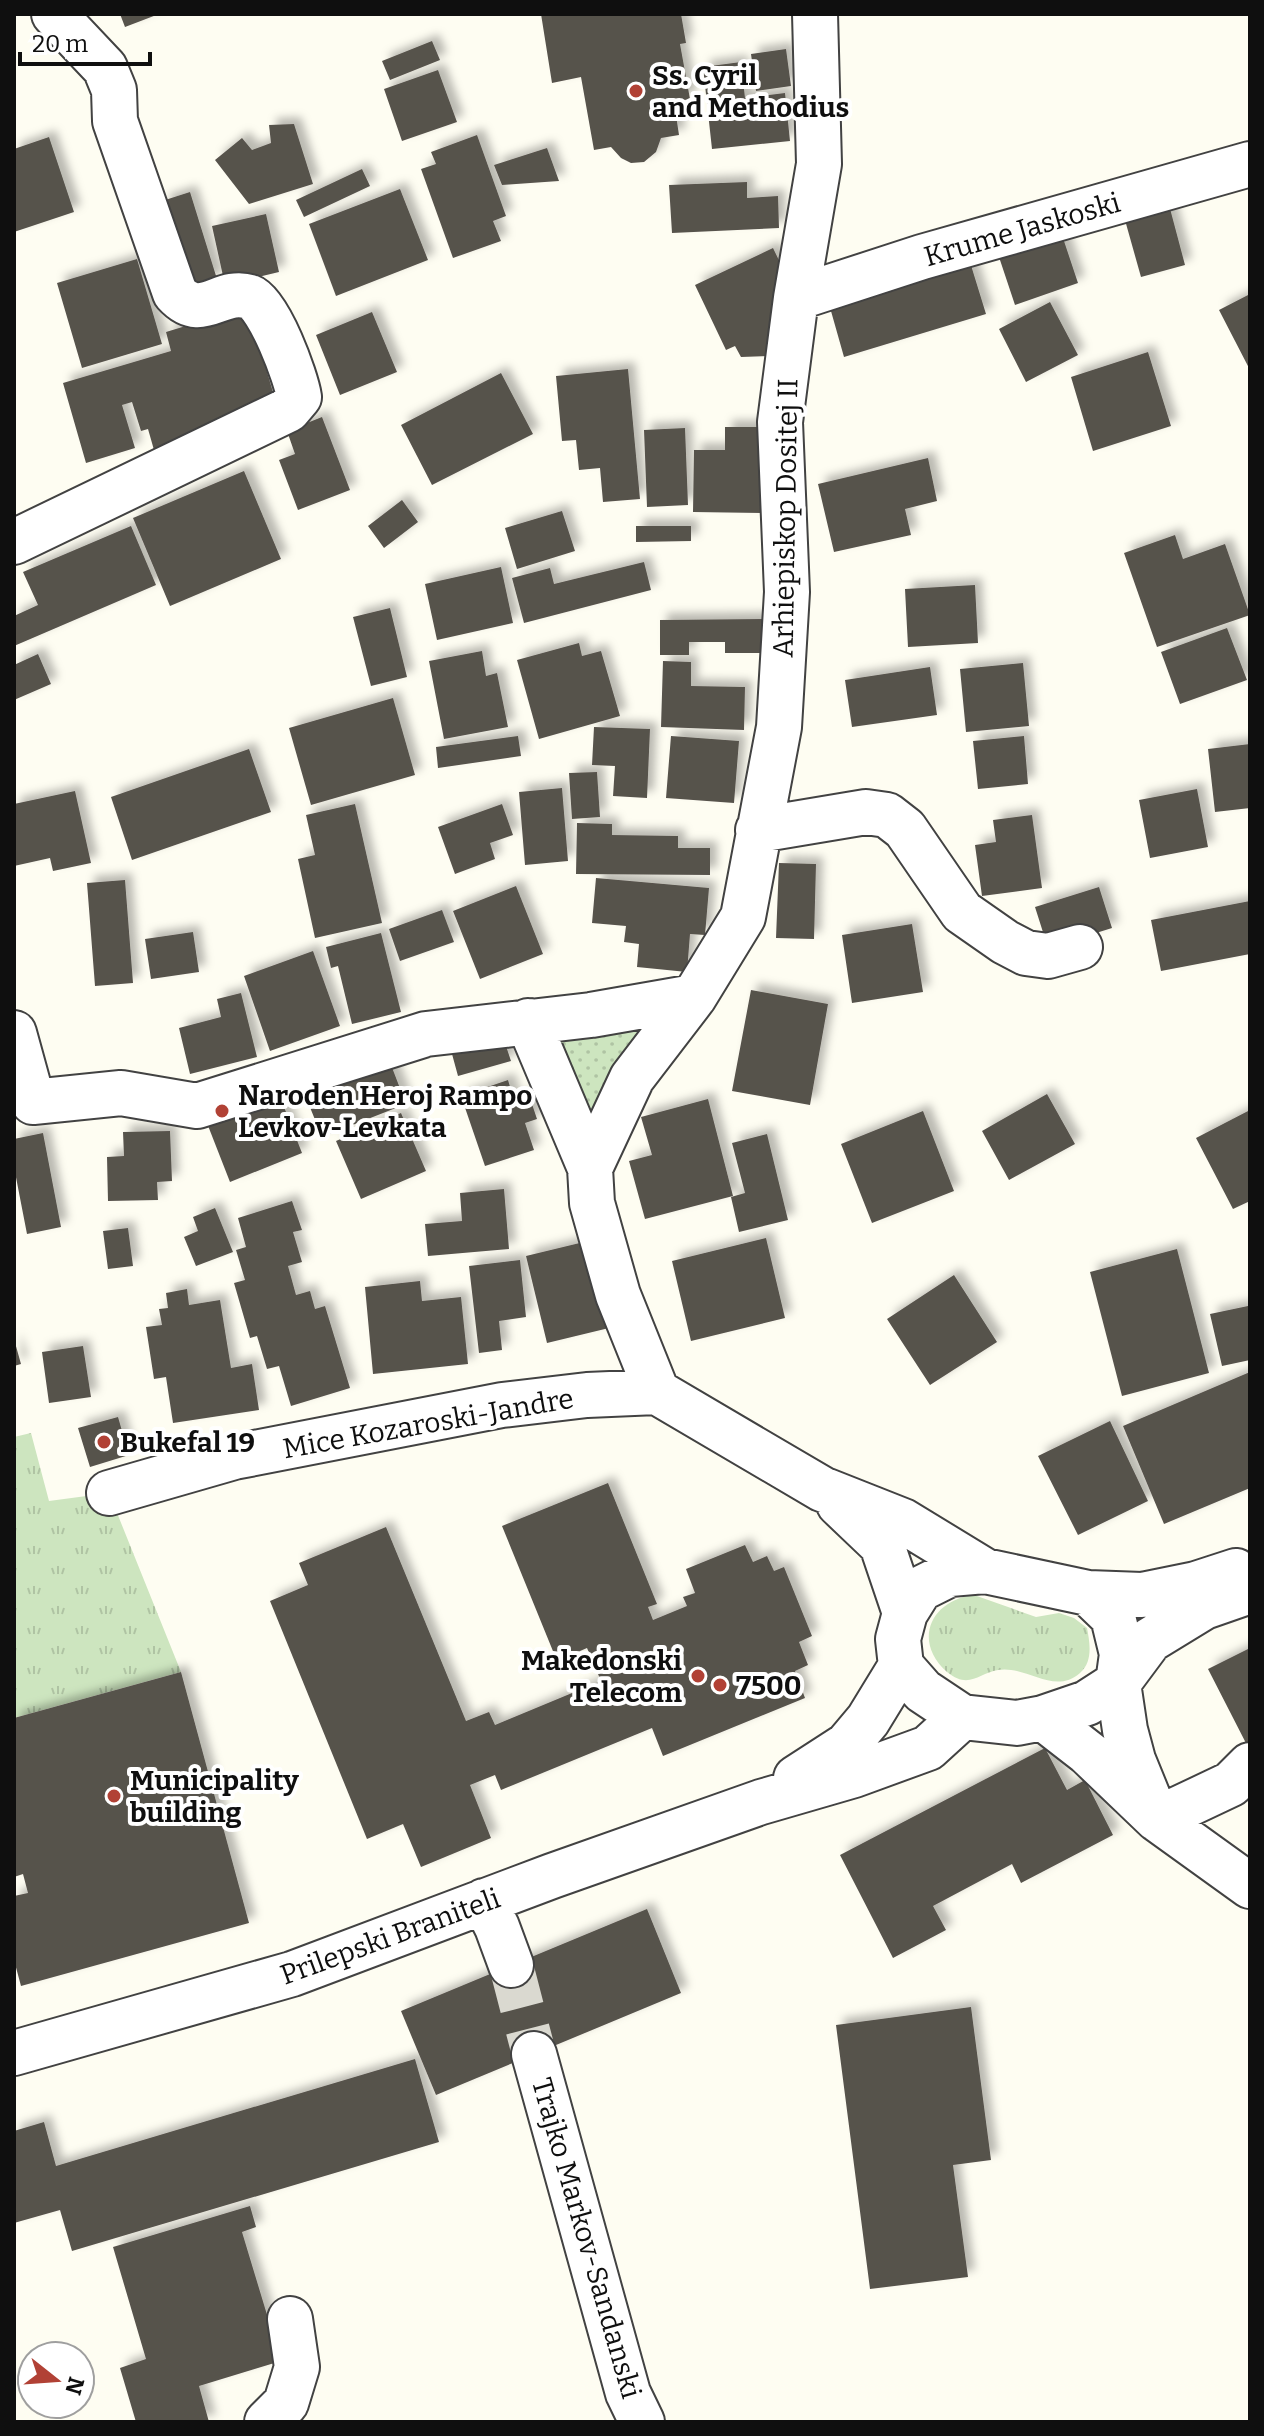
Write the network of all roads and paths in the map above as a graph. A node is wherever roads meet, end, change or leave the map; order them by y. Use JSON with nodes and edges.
{"nodes":[{"id":1,"x":54,"y":14,"type":"edge"},
{"id":2,"x":815,"y":14,"type":"edge"},
{"id":3,"x":1250,"y":164,"type":"edge"},
{"id":4,"x":796,"y":298,"type":"junction"},
{"id":5,"x":14,"y":542,"type":"edge"},
{"id":6,"x":758,"y":830,"type":"junction"},
{"id":7,"x":1080,"y":947,"type":"dead end"},
{"id":8,"x":694,"y":997,"type":"junction"},
{"id":9,"x":528,"y":1021,"type":"junction"},
{"id":10,"x":14,"y":1033,"type":"edge"},
{"id":11,"x":590,"y":1168,"type":"junction"},
{"id":12,"x":657,"y":1392,"type":"junction"},
{"id":13,"x":822,"y":1489,"type":"junction"},
{"id":14,"x":109,"y":1493,"type":"dead end"},
{"id":15,"x":1250,"y":1566,"type":"edge"},
{"id":16,"x":985,"y":1571,"type":"junction"},
{"id":17,"x":1250,"y":1591,"type":"edge"},
{"id":18,"x":1088,"y":1593,"type":"junction"},
{"id":19,"x":905,"y":1613,"type":"junction"},
{"id":20,"x":901,"y":1666,"type":"junction"},
{"id":21,"x":1118,"y":1683,"type":"junction"},
{"id":22,"x":962,"y":1717,"type":"junction"},
{"id":23,"x":1043,"y":1718,"type":"junction"},
{"id":24,"x":1250,"y":1765,"type":"edge"},
{"id":25,"x":761,"y":1802,"type":"junction"},
{"id":26,"x":1157,"y":1819,"type":"junction"},
{"id":27,"x":1250,"y":1886,"type":"edge"},
{"id":28,"x":484,"y":1901,"type":"junction"},
{"id":29,"x":511,"y":1965,"type":"tunnel mouth"},
{"id":30,"x":14,"y":2053,"type":"edge"},
{"id":31,"x":534,"y":2054,"type":"tunnel mouth"},
{"id":32,"x":290,"y":2319,"type":"dead end"},
{"id":33,"x":267,"y":2422,"type":"edge"},
{"id":34,"x":642,"y":2422,"type":"edge"}],
"edges":[{"from":1,"to":5,"type":"street"},
{"from":2,"to":4,"type":"street","name":"Arhiepiskop Dositej II"},
{"from":3,"to":4,"type":"street","name":"Krume Jaskoski"},
{"from":4,"to":6,"type":"street","name":"Arhiepiskop Dositej II"},
{"from":6,"to":7,"type":"street"},
{"from":6,"to":8,"type":"street","name":"Arhiepiskop Dositej II"},
{"from":8,"to":9,"type":"street"},
{"from":8,"to":11,"type":"street","name":"Arhiepiskop Dositej II"},
{"from":9,"to":10,"type":"street"},
{"from":9,"to":11,"type":"street"},
{"from":11,"to":12,"type":"street","name":"Arhiepiskop Dositej II"},
{"from":12,"to":13,"type":"street"},
{"from":12,"to":14,"type":"street","name":"Mice Kozaroski-Jandre"},
{"from":13,"to":16,"type":"street"},
{"from":13,"to":19,"type":"street"},
{"from":15,"to":18,"type":"street"},
{"from":16,"to":18,"type":"street"},
{"from":16,"to":19,"type":"street"},
{"from":17,"to":21,"type":"street"},
{"from":18,"to":21,"type":"street"},
{"from":19,"to":20,"type":"street"},
{"from":20,"to":22,"type":"street"},
{"from":20,"to":25,"type":"street","name":"Prilepski Braniteli"},
{"from":21,"to":23,"type":"street"},
{"from":21,"to":26,"type":"street"},
{"from":22,"to":23,"type":"street"},
{"from":22,"to":25,"type":"street","name":"Prilepski Braniteli"},
{"from":23,"to":26,"type":"street"},
{"from":24,"to":26,"type":"street"},
{"from":25,"to":28,"type":"street","name":"Prilepski Braniteli"},
{"from":26,"to":27,"type":"street"},
{"from":28,"to":29,"type":"street"},
{"from":28,"to":30,"type":"street","name":"Prilepski Braniteli"},
{"from":31,"to":34,"type":"street","name":"Trajko Markov-Sandanski"},
{"from":32,"to":33,"type":"street"}]}
